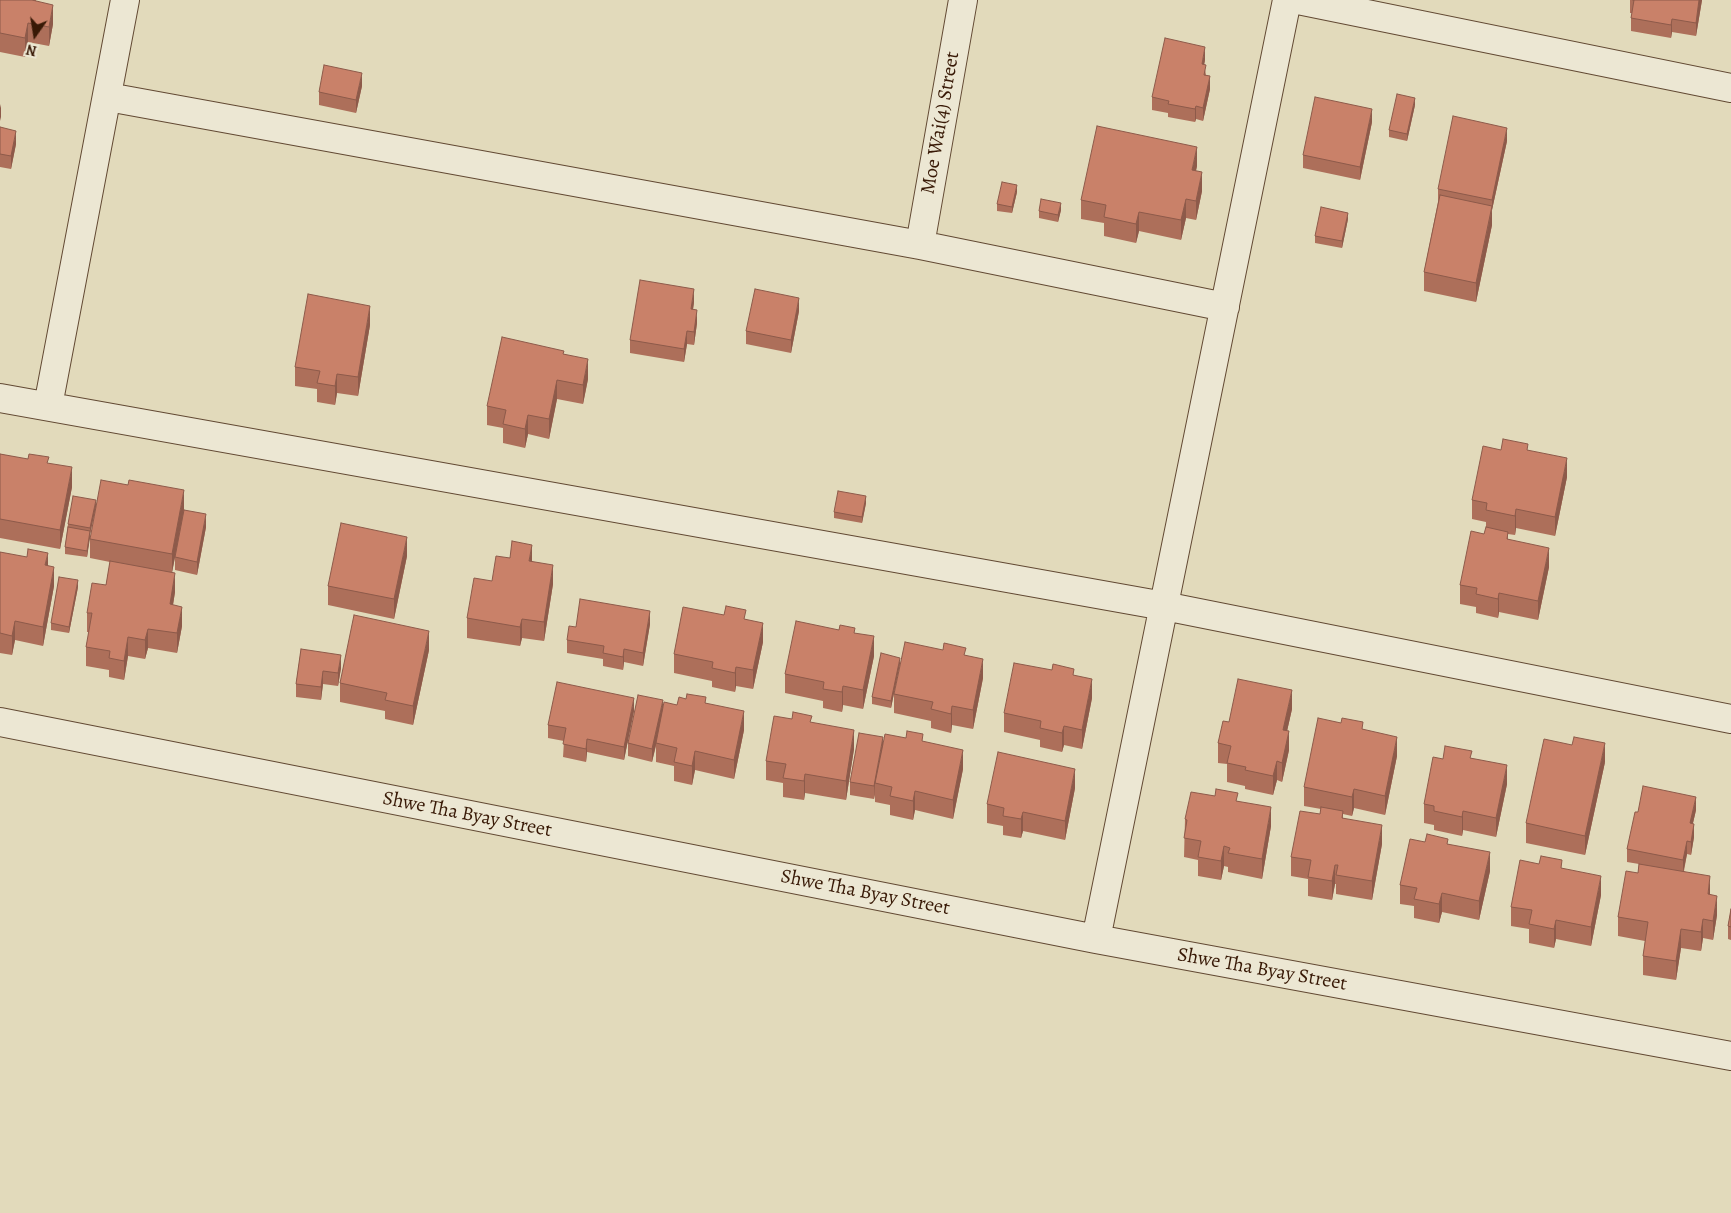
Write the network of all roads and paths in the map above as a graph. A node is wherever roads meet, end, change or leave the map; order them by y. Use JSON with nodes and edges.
{"nodes":[{"id":1,"x":125,"y":0,"type":"edge"},
{"id":2,"x":963,"y":0,"type":"edge"},
{"id":3,"x":1287,"y":0,"type":"edge"},
{"id":4,"x":1298,"y":0,"type":"edge"},
{"id":5,"x":1731,"y":88,"type":"edge"},
{"id":6,"x":108,"y":97,"type":"junction"},
{"id":7,"x":920,"y":246,"type":"junction"},
{"id":8,"x":1225,"y":307,"type":"junction"},
{"id":9,"x":0,"y":398,"type":"edge"},
{"id":10,"x":48,"y":406,"type":"junction"},
{"id":11,"x":1164,"y":606,"type":"junction"},
{"id":12,"x":1731,"y":718,"type":"edge"},
{"id":13,"x":0,"y":722,"type":"edge"},
{"id":14,"x":1096,"y":939,"type":"junction"},
{"id":15,"x":1731,"y":1056,"type":"edge"}],
"edges":[{"from":1,"to":6,"type":"street"},
{"from":2,"to":7,"type":"street","name":"Moe Wai(4) Street"},
{"from":3,"to":8,"type":"street"},
{"from":4,"to":5,"type":"street"},
{"from":6,"to":7,"type":"street"},
{"from":6,"to":10,"type":"street"},
{"from":7,"to":8,"type":"street"},
{"from":8,"to":11,"type":"street"},
{"from":9,"to":10,"type":"street"},
{"from":10,"to":11,"type":"street"},
{"from":11,"to":12,"type":"street"},
{"from":11,"to":14,"type":"street"},
{"from":13,"to":14,"type":"street","name":"Shwe Tha Byay Street"},
{"from":14,"to":15,"type":"street","name":"Shwe Tha Byay Street"}]}
